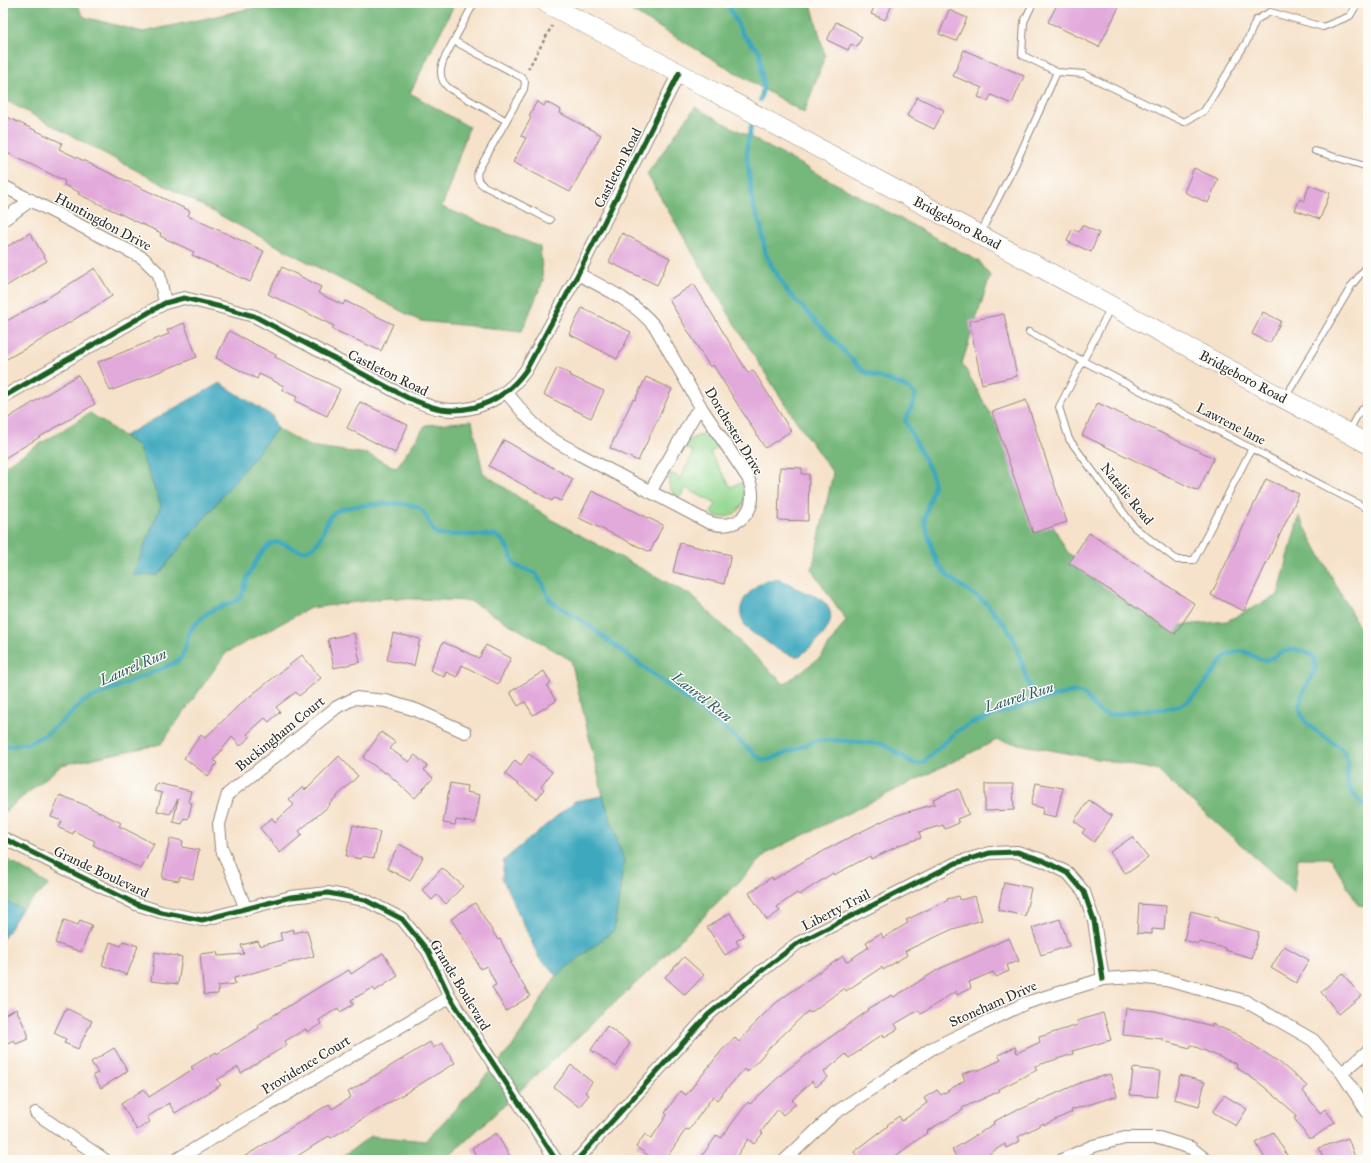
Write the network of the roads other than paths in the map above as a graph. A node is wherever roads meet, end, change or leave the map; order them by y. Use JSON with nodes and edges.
{"nodes":[{"id":1,"x":474,"y":3,"type":"edge"},
{"id":2,"x":546,"y":3,"type":"edge"},
{"id":3,"x":1033,"y":3,"type":"edge"},
{"id":4,"x":1358,"y":3,"type":"edge"},
{"id":5,"x":454,"y":41,"type":"junction"},
{"id":6,"x":1057,"y":72,"type":"junction"},
{"id":7,"x":679,"y":73,"type":"junction"},
{"id":8,"x":506,"y":120,"type":"junction"},
{"id":9,"x":1315,"y":151,"type":"dead end"},
{"id":10,"x":1368,"y":167,"type":"edge"},
{"id":11,"x":3,"y":186,"type":"edge"},
{"id":12,"x":31,"y":200,"type":"junction"},
{"id":13,"x":3,"y":220,"type":"edge"},
{"id":14,"x":550,"y":220,"type":"dead end"},
{"id":15,"x":980,"y":235,"type":"junction"},
{"id":16,"x":1368,"y":265,"type":"edge"},
{"id":17,"x":578,"y":274,"type":"junction"},
{"id":18,"x":165,"y":303,"type":"junction"},
{"id":19,"x":1111,"y":306,"type":"junction"},
{"id":20,"x":1029,"y":332,"type":"dead end"},
{"id":21,"x":1083,"y":361,"type":"junction"},
{"id":22,"x":506,"y":392,"type":"junction"},
{"id":23,"x":3,"y":397,"type":"edge"},
{"id":24,"x":1284,"y":399,"type":"junction"},
{"id":25,"x":1368,"y":402,"type":"edge"},
{"id":26,"x":702,"y":408,"type":"junction"},
{"id":27,"x":1348,"y":433,"type":"junction"},
{"id":28,"x":1368,"y":444,"type":"edge"},
{"id":29,"x":1252,"y":448,"type":"junction"},
{"id":30,"x":650,"y":492,"type":"junction"},
{"id":31,"x":1368,"y":508,"type":"edge"},
{"id":32,"x":465,"y":732,"type":"dead end"},
{"id":33,"x":3,"y":838,"type":"edge"},
{"id":34,"x":246,"y":909,"type":"junction"},
{"id":35,"x":1103,"y":979,"type":"junction"},
{"id":36,"x":450,"y":997,"type":"junction"},
{"id":37,"x":1368,"y":1051,"type":"edge"},
{"id":38,"x":1342,"y":1073,"type":"junction"},
{"id":39,"x":36,"y":1113,"type":"dead end"},
{"id":40,"x":1368,"y":1113,"type":"edge"},
{"id":41,"x":105,"y":1160,"type":"edge"},
{"id":42,"x":176,"y":1160,"type":"edge"},
{"id":43,"x":556,"y":1160,"type":"edge"},
{"id":44,"x":577,"y":1160,"type":"edge"},
{"id":45,"x":785,"y":1160,"type":"edge"},
{"id":46,"x":1062,"y":1160,"type":"edge"},
{"id":47,"x":1206,"y":1160,"type":"edge"}],
"edges":[{"from":1,"to":5,"type":"lane"},
{"from":2,"to":7,"type":"main road","name":"Bridgeboro Road"},
{"from":3,"to":6,"type":"lane"},
{"from":4,"to":6,"type":"lane"},
{"from":5,"to":8,"type":"lane"},
{"from":5,"to":8,"type":"lane"},
{"from":6,"to":15,"type":"lane"},
{"from":7,"to":15,"type":"main road","name":"Bridgeboro Road"},
{"from":7,"to":17,"type":"street","name":"Castleton Road"},
{"from":8,"to":14,"type":"lane"},
{"from":9,"to":10,"type":"lane"},
{"from":11,"to":12,"type":"street","name":"Huntingdon Drive"},
{"from":12,"to":13,"type":"street"},
{"from":12,"to":18,"type":"street","name":"Huntingdon Drive"},
{"from":15,"to":19,"type":"main road","name":"Bridgeboro Road"},
{"from":16,"to":24,"type":"lane"},
{"from":17,"to":22,"type":"street","name":"Castleton Road"},
{"from":17,"to":26,"type":"street","name":"Dorchester Drive"},
{"from":18,"to":22,"type":"street","name":"Castleton Road"},
{"from":18,"to":23,"type":"street","name":"Castleton Road"},
{"from":19,"to":21,"type":"lane","name":"Natalie Road"},
{"from":19,"to":24,"type":"main road","name":"Bridgeboro Road"},
{"from":20,"to":21,"type":"lane","name":"Lawrene lane"},
{"from":21,"to":29,"type":"lane","name":"Lawrene lane"},
{"from":21,"to":29,"type":"lane","name":"Natalie Road"},
{"from":22,"to":30,"type":"street","name":"Dorchester Drive"},
{"from":24,"to":27,"type":"main road","name":"Bridgeboro Road"},
{"from":25,"to":27,"type":"lane"},
{"from":26,"to":30,"type":"street"},
{"from":26,"to":30,"type":"street","name":"Dorchester Drive"},
{"from":27,"to":28,"type":"main road","name":"Bridgeboro Road"},
{"from":29,"to":31,"type":"lane","name":"Lawrene lane"},
{"from":32,"to":34,"type":"street","name":"Buckingham Court"},
{"from":33,"to":34,"type":"street","name":"Grande Boulevard"},
{"from":34,"to":36,"type":"street","name":"Grande Boulevard"},
{"from":35,"to":38,"type":"street","name":"Stoneham Drive"},
{"from":35,"to":44,"type":"street","name":"Liberty Trail"},
{"from":35,"to":45,"type":"street","name":"Stoneham Drive"},
{"from":36,"to":42,"type":"street","name":"Providence Court"},
{"from":36,"to":43,"type":"street","name":"Grande Boulevard"},
{"from":37,"to":38,"type":"street"},
{"from":38,"to":40,"type":"street","name":"Stoneham Drive"},
{"from":39,"to":41,"type":"street"},
{"from":46,"to":47,"type":"street"}]}
